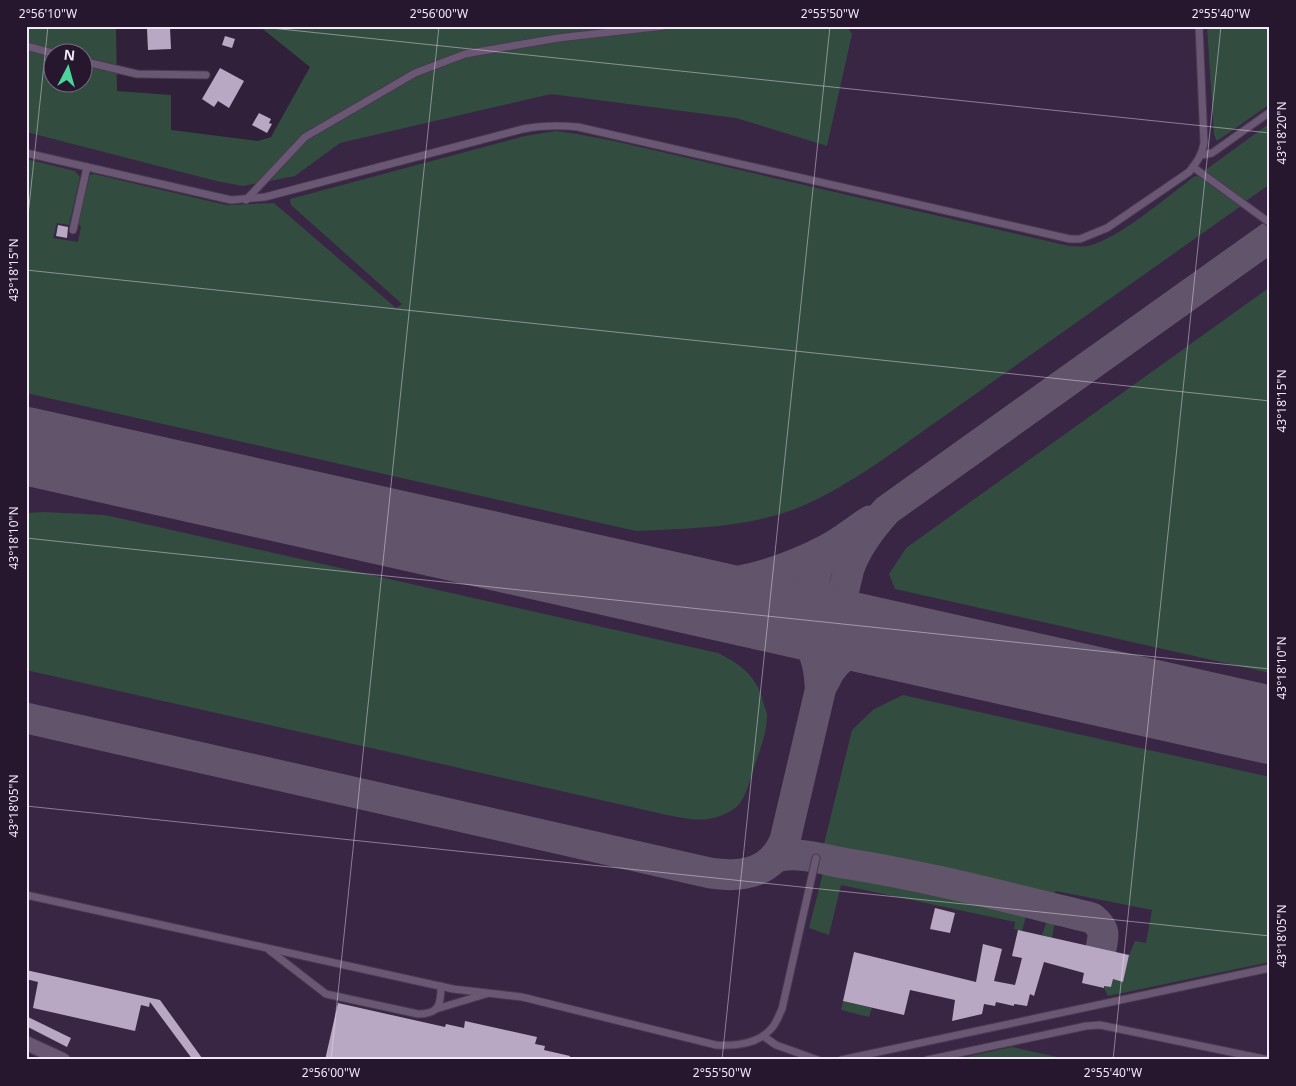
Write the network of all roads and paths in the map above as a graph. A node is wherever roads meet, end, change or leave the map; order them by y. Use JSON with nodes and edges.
{"nodes":[{"id":1,"x":664,"y":26,"type":"edge"},
{"id":2,"x":1199,"y":26,"type":"edge"},
{"id":3,"x":26,"y":46,"type":"edge"},
{"id":4,"x":42,"y":51,"type":"edge"},
{"id":5,"x":92,"y":64,"type":"edge"},
{"id":6,"x":206,"y":75,"type":"dead end"},
{"id":7,"x":1270,"y":112,"type":"edge"},
{"id":8,"x":26,"y":153,"type":"edge"},
{"id":9,"x":1202,"y":155,"type":"junction"},
{"id":10,"x":87,"y":167,"type":"junction"},
{"id":11,"x":1193,"y":167,"type":"junction"},
{"id":12,"x":246,"y":200,"type":"junction"},
{"id":13,"x":1270,"y":223,"type":"edge"},
{"id":14,"x":74,"y":230,"type":"dead end"},
{"id":15,"x":816,"y":858,"type":"dead end"},
{"id":16,"x":26,"y":895,"type":"edge"},
{"id":17,"x":267,"y":948,"type":"junction"},
{"id":18,"x":1270,"y":968,"type":"edge"},
{"id":19,"x":441,"y":986,"type":"junction"},
{"id":20,"x":490,"y":993,"type":"junction"},
{"id":21,"x":436,"y":1009,"type":"junction"},
{"id":22,"x":763,"y":1036,"type":"junction"},
{"id":23,"x":26,"y":1043,"type":"edge"},
{"id":24,"x":63,"y":1060,"type":"edge"},
{"id":25,"x":818,"y":1060,"type":"edge"},
{"id":26,"x":841,"y":1060,"type":"edge"},
{"id":27,"x":927,"y":1060,"type":"edge"},
{"id":28,"x":1270,"y":1060,"type":"edge"}],
"edges":[{"from":1,"to":12,"type":"lane"},
{"from":2,"to":9,"type":"lane"},
{"from":3,"to":4,"type":"lane"},
{"from":5,"to":6,"type":"lane"},
{"from":7,"to":9,"type":"lane"},
{"from":8,"to":10,"type":"lane"},
{"from":9,"to":11,"type":"lane"},
{"from":10,"to":12,"type":"lane"},
{"from":10,"to":14,"type":"lane"},
{"from":11,"to":12,"type":"lane"},
{"from":11,"to":13,"type":"lane"},
{"from":15,"to":22,"type":"lane"},
{"from":16,"to":17,"type":"lane"},
{"from":17,"to":19,"type":"lane"},
{"from":17,"to":21,"type":"lane"},
{"from":18,"to":26,"type":"lane"},
{"from":19,"to":20,"type":"lane"},
{"from":19,"to":21,"type":"lane"},
{"from":20,"to":21,"type":"lane"},
{"from":20,"to":22,"type":"lane"},
{"from":22,"to":25,"type":"lane"},
{"from":23,"to":24,"type":"street"},
{"from":27,"to":28,"type":"lane"}]}
